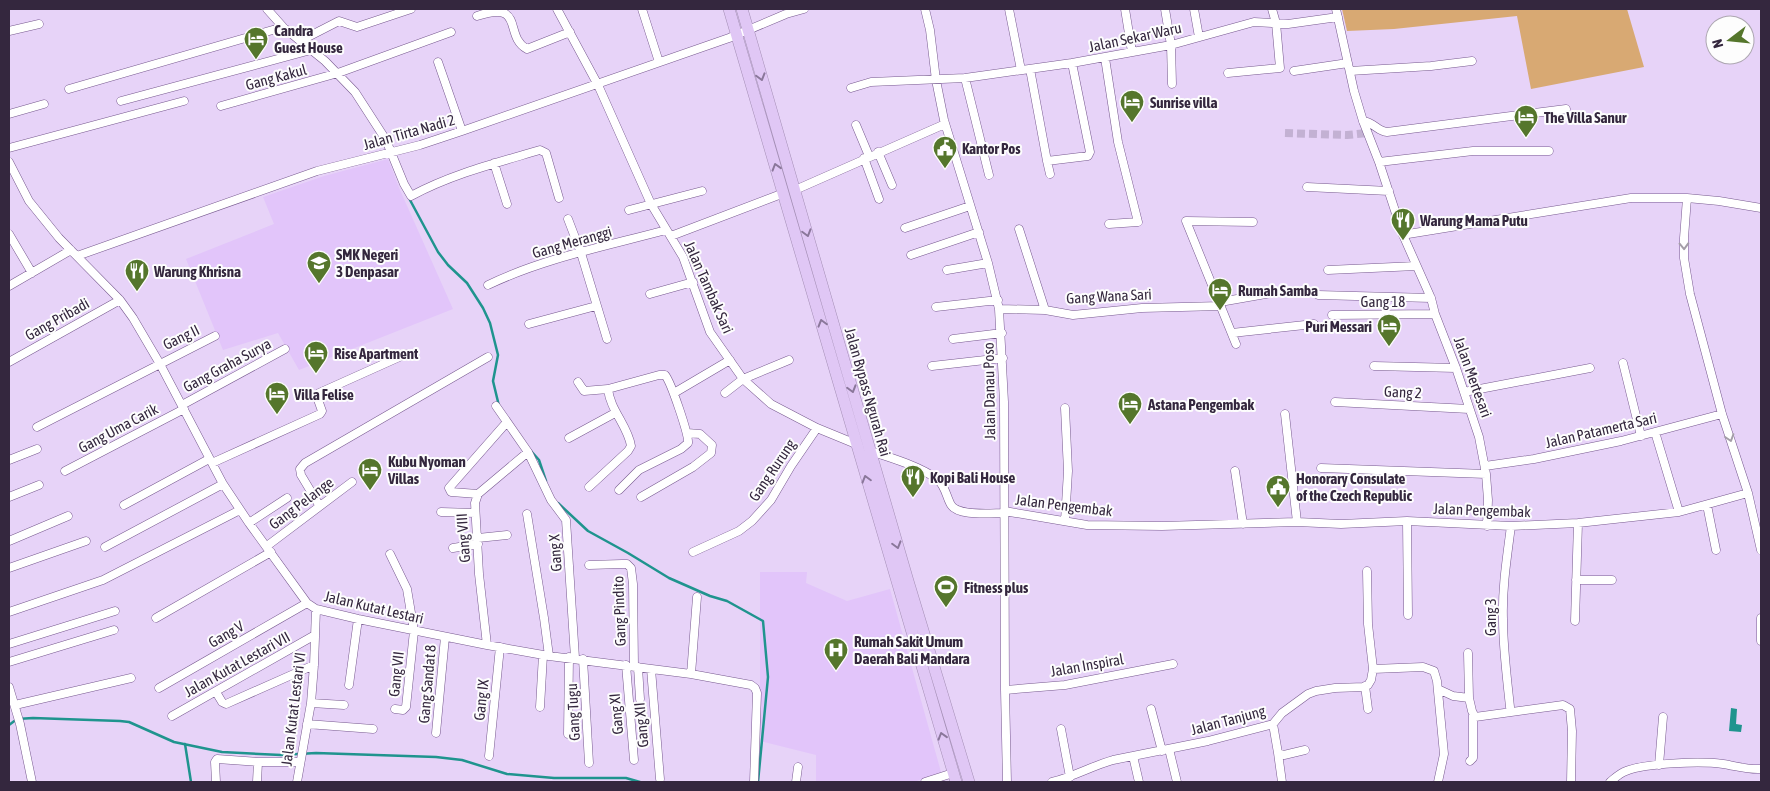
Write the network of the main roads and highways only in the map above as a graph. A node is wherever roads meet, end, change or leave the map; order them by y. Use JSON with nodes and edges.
{"nodes":[{"id":1,"x":729,"y":9,"type":"edge"},
{"id":2,"x":742,"y":9,"type":"edge"},
{"id":3,"x":742,"y":32,"type":"junction"},
{"id":4,"x":789,"y":191,"type":"junction"},
{"id":5,"x":886,"y":525,"type":"junction"},
{"id":6,"x":954,"y":778,"type":"edge"},
{"id":7,"x":969,"y":782,"type":"edge"}],
"edges":[{"from":1,"to":3,"type":"highway","name":"Jalan Bypass Ngurah Rai"},
{"from":2,"to":3,"type":"highway","name":"Jalan Bypass Ngurah Rai"},
{"from":3,"to":4,"type":"highway","name":"Jalan Bypass Ngurah Rai"},
{"from":4,"to":5,"type":"highway","name":"Jalan Bypass Ngurah Rai","one_way":true},
{"from":5,"to":4,"type":"highway","name":"Jalan Bypass Ngurah Rai","one_way":true},
{"from":6,"to":5,"type":"highway","name":"Jalan Bypass Ngurah Rai","one_way":true},
{"from":5,"to":7,"type":"highway","name":"Jalan Bypass Ngurah Rai","one_way":true}]}
